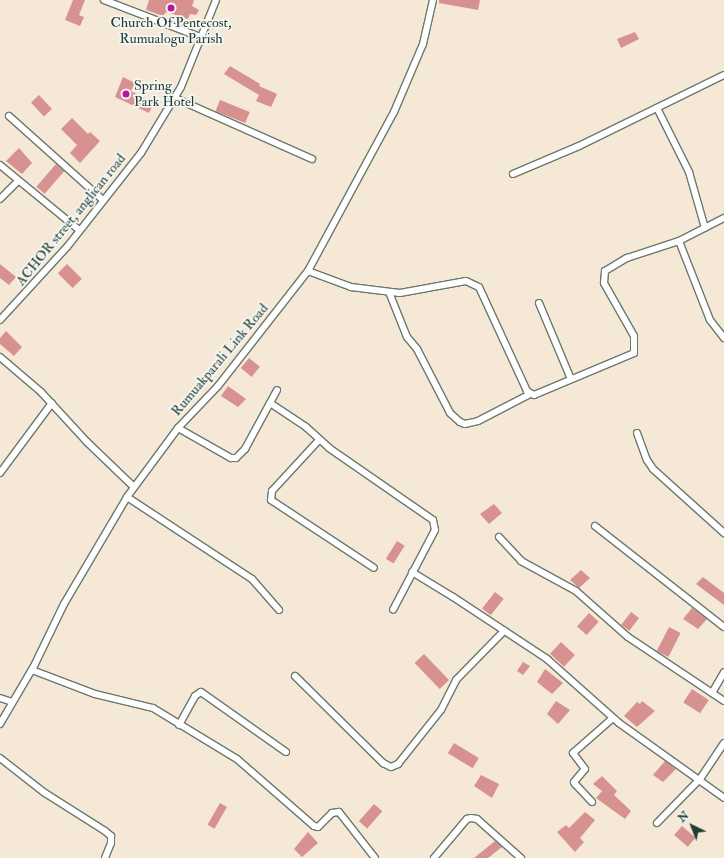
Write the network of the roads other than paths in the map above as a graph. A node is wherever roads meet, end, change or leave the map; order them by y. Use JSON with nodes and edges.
{"nodes":[{"id":1,"x":104,"y":0,"type":"edge"},
{"id":2,"x":216,"y":0,"type":"edge"},
{"id":3,"x":433,"y":0,"type":"edge"},
{"id":4,"x":200,"y":37,"type":"junction"},
{"id":5,"x":724,"y":75,"type":"edge"},
{"id":6,"x":175,"y":98,"type":"junction"},
{"id":7,"x":657,"y":108,"type":"junction"},
{"id":8,"x":9,"y":116,"type":"dead end"},
{"id":9,"x":312,"y":160,"type":"dead end"},
{"id":10,"x":0,"y":165,"type":"edge"},
{"id":11,"x":513,"y":174,"type":"dead end"},
{"id":12,"x":18,"y":181,"type":"junction"},
{"id":13,"x":0,"y":199,"type":"edge"},
{"id":14,"x":103,"y":200,"type":"junction"},
{"id":15,"x":724,"y":218,"type":"edge"},
{"id":16,"x":705,"y":228,"type":"junction"},
{"id":17,"x":80,"y":230,"type":"junction"},
{"id":18,"x":679,"y":241,"type":"junction"},
{"id":19,"x":308,"y":271,"type":"junction"},
{"id":20,"x":389,"y":292,"type":"junction"},
{"id":21,"x":539,"y":303,"type":"dead end"},
{"id":22,"x":0,"y":320,"type":"edge"},
{"id":23,"x":724,"y":338,"type":"edge"},
{"id":24,"x":0,"y":357,"type":"edge"},
{"id":25,"x":571,"y":379,"type":"junction"},
{"id":26,"x":277,"y":390,"type":"dead end"},
{"id":27,"x":530,"y":394,"type":"junction"},
{"id":28,"x":52,"y":403,"type":"junction"},
{"id":29,"x":270,"y":403,"type":"junction"},
{"id":30,"x":178,"y":428,"type":"junction"},
{"id":31,"x":637,"y":433,"type":"dead end"},
{"id":32,"x":319,"y":440,"type":"junction"},
{"id":33,"x":0,"y":473,"type":"edge"},
{"id":34,"x":134,"y":487,"type":"junction"},
{"id":35,"x":128,"y":497,"type":"junction"},
{"id":36,"x":595,"y":526,"type":"dead end"},
{"id":37,"x":724,"y":533,"type":"edge"},
{"id":38,"x":499,"y":537,"type":"dead end"},
{"id":39,"x":374,"y":568,"type":"dead end"},
{"id":40,"x":412,"y":572,"type":"junction"},
{"id":41,"x":279,"y":610,"type":"dead end"},
{"id":42,"x":393,"y":610,"type":"dead end"},
{"id":43,"x":724,"y":627,"type":"edge"},
{"id":44,"x":504,"y":631,"type":"junction"},
{"id":45,"x":32,"y":670,"type":"junction"},
{"id":46,"x":724,"y":672,"type":"edge"},
{"id":47,"x":295,"y":676,"type":"dead end"},
{"id":48,"x":712,"y":693,"type":"junction"},
{"id":49,"x":0,"y":698,"type":"edge"},
{"id":50,"x":724,"y":701,"type":"edge"},
{"id":51,"x":12,"y":702,"type":"junction"},
{"id":52,"x":613,"y":718,"type":"junction"},
{"id":53,"x":0,"y":724,"type":"edge"},
{"id":54,"x":179,"y":725,"type":"junction"},
{"id":55,"x":724,"y":743,"type":"edge"},
{"id":56,"x":286,"y":752,"type":"dead end"},
{"id":57,"x":0,"y":758,"type":"edge"},
{"id":58,"x":700,"y":779,"type":"junction"},
{"id":59,"x":724,"y":798,"type":"edge"},
{"id":60,"x":592,"y":802,"type":"dead end"},
{"id":61,"x":657,"y":823,"type":"dead end"},
{"id":62,"x":105,"y":858,"type":"edge"},
{"id":63,"x":375,"y":858,"type":"edge"},
{"id":64,"x":434,"y":858,"type":"edge"},
{"id":65,"x":521,"y":858,"type":"edge"}],
"edges":[{"from":1,"to":4,"type":"street"},
{"from":2,"to":4,"type":"street","name":"ACHOR street, anglican road"},
{"from":3,"to":19,"type":"street","name":"Rumuakparali Link Road"},
{"from":4,"to":6,"type":"street","name":"ACHOR street, anglican road"},
{"from":5,"to":7,"type":"street"},
{"from":6,"to":9,"type":"street"},
{"from":6,"to":14,"type":"street","name":"ACHOR street, anglican road"},
{"from":7,"to":11,"type":"street"},
{"from":7,"to":16,"type":"street"},
{"from":8,"to":14,"type":"street"},
{"from":10,"to":12,"type":"street"},
{"from":12,"to":13,"type":"street"},
{"from":12,"to":17,"type":"street"},
{"from":14,"to":17,"type":"street","name":"ACHOR street, anglican road"},
{"from":15,"to":16,"type":"street"},
{"from":16,"to":18,"type":"street"},
{"from":17,"to":22,"type":"street","name":"ACHOR street, anglican road"},
{"from":18,"to":23,"type":"street"},
{"from":18,"to":25,"type":"street"},
{"from":19,"to":20,"type":"street"},
{"from":19,"to":30,"type":"street","name":"Rumuakparali Link Road"},
{"from":20,"to":27,"type":"street"},
{"from":20,"to":27,"type":"street"},
{"from":21,"to":25,"type":"street"},
{"from":24,"to":28,"type":"street"},
{"from":25,"to":27,"type":"street"},
{"from":26,"to":29,"type":"street"},
{"from":28,"to":33,"type":"street"},
{"from":28,"to":34,"type":"street"},
{"from":29,"to":30,"type":"street"},
{"from":29,"to":32,"type":"street"},
{"from":30,"to":34,"type":"street","name":"Rumuakparali Link Road"},
{"from":31,"to":37,"type":"street"},
{"from":32,"to":39,"type":"street"},
{"from":32,"to":40,"type":"street"},
{"from":34,"to":35,"type":"street","name":"Rumuakparali Link Road"},
{"from":35,"to":41,"type":"street"},
{"from":35,"to":45,"type":"street","name":"Rumuakparali Link Road"},
{"from":36,"to":43,"type":"street"},
{"from":38,"to":48,"type":"street"},
{"from":40,"to":42,"type":"street"},
{"from":40,"to":44,"type":"street"},
{"from":44,"to":47,"type":"street"},
{"from":44,"to":52,"type":"street"},
{"from":45,"to":51,"type":"street","name":"Rumuakparali Link Road"},
{"from":45,"to":54,"type":"street"},
{"from":46,"to":48,"type":"street"},
{"from":48,"to":50,"type":"street"},
{"from":49,"to":51,"type":"street"},
{"from":51,"to":53,"type":"street","name":"Rumuakparali Link Road"},
{"from":52,"to":58,"type":"street"},
{"from":52,"to":60,"type":"street"},
{"from":54,"to":56,"type":"street"},
{"from":54,"to":63,"type":"street"},
{"from":55,"to":58,"type":"street"},
{"from":57,"to":62,"type":"street"},
{"from":58,"to":59,"type":"street"},
{"from":58,"to":61,"type":"street"},
{"from":64,"to":65,"type":"street"}]}
